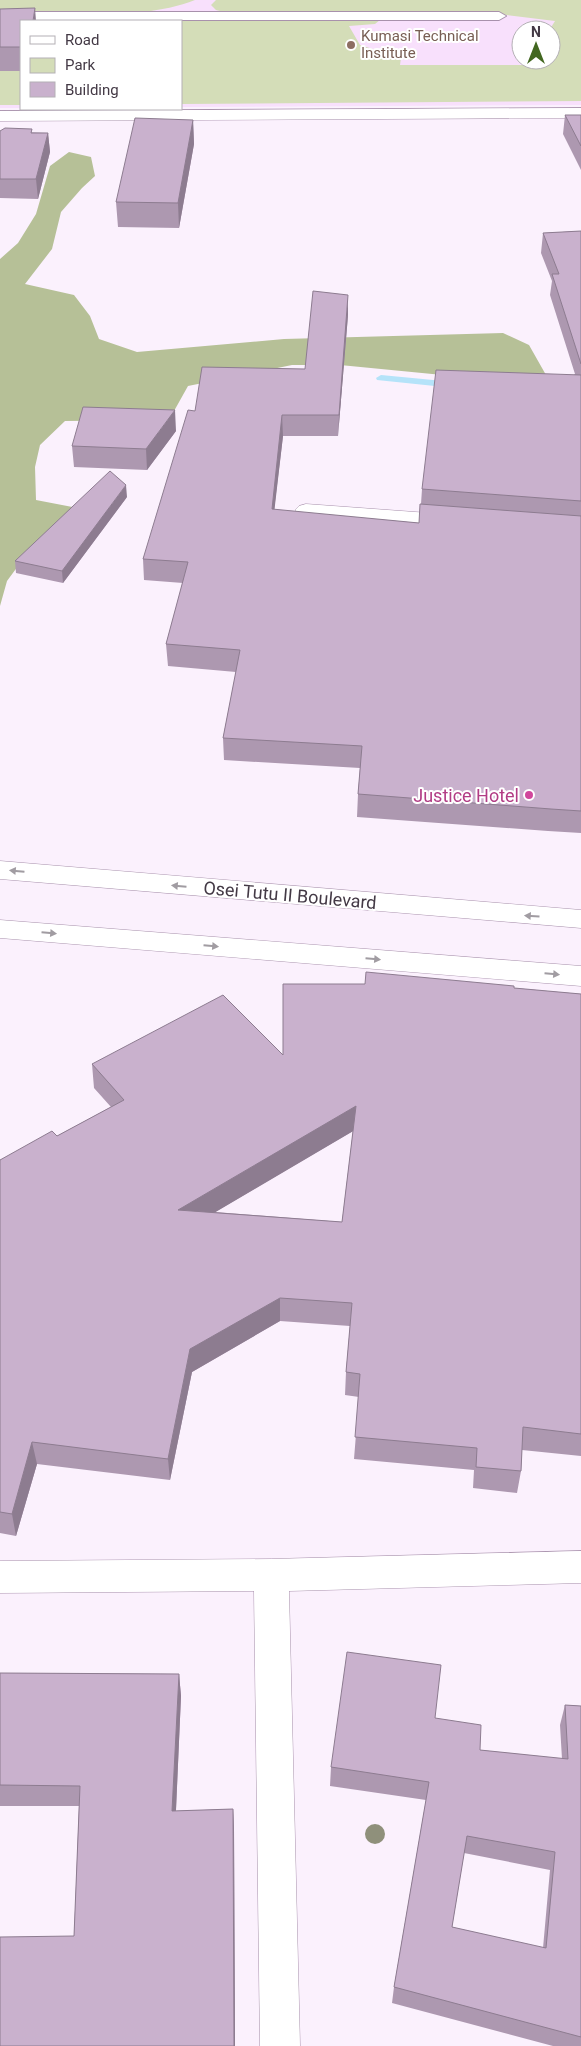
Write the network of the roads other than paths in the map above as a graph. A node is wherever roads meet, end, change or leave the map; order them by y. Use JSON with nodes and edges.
{"nodes":[{"id":1,"x":198,"y":4,"type":"dead end"},
{"id":2,"x":0,"y":16,"type":"edge"},
{"id":3,"x":176,"y":16,"type":"junction"},
{"id":4,"x":499,"y":16,"type":"dead end"},
{"id":5,"x":581,"y":113,"type":"edge"},
{"id":6,"x":0,"y":116,"type":"edge"},
{"id":7,"x":306,"y":510,"type":"edge"},
{"id":8,"x":473,"y":522,"type":"edge"},
{"id":9,"x":0,"y":870,"type":"edge"},
{"id":10,"x":581,"y":919,"type":"edge"},
{"id":11,"x":0,"y":929,"type":"edge"},
{"id":12,"x":581,"y":976,"type":"edge"},
{"id":13,"x":581,"y":1567,"type":"edge"},
{"id":14,"x":271,"y":1575,"type":"junction"},
{"id":15,"x":0,"y":1577,"type":"edge"},
{"id":16,"x":280,"y":2046,"type":"edge"}],
"edges":[{"from":1,"to":3,"type":"lane"},
{"from":2,"to":3,"type":"lane"},
{"from":3,"to":4,"type":"lane"},
{"from":5,"to":6,"type":"street"},
{"from":7,"to":8,"type":"street"},
{"from":10,"to":9,"type":"street","name":"Osei Tutu II Boulevard","one_way":true},
{"from":11,"to":12,"type":"street","one_way":true},
{"from":13,"to":14,"type":"street"},
{"from":14,"to":15,"type":"street"},
{"from":14,"to":16,"type":"street"}]}
